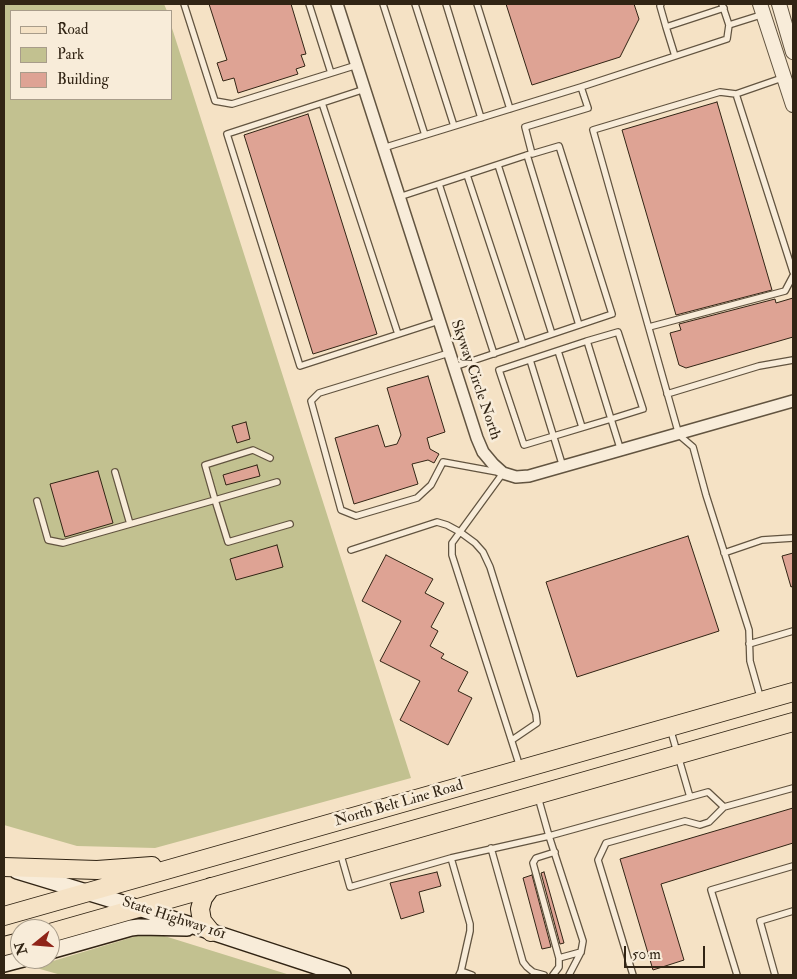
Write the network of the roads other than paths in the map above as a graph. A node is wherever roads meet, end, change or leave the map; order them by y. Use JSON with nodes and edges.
{"nodes":[{"id":1,"x":184,"y":4,"type":"edge"},
{"id":2,"x":309,"y":4,"type":"edge"},
{"id":3,"x":337,"y":4,"type":"edge"},
{"id":4,"x":383,"y":4,"type":"edge"},
{"id":5,"x":415,"y":4,"type":"edge"},
{"id":6,"x":446,"y":4,"type":"edge"},
{"id":7,"x":477,"y":4,"type":"edge"},
{"id":8,"x":661,"y":4,"type":"edge"},
{"id":9,"x":779,"y":4,"type":"edge"},
{"id":10,"x":723,"y":6,"type":"edge"},
{"id":11,"x":762,"y":9,"type":"edge"},
{"id":12,"x":729,"y":25,"type":"junction"},
{"id":13,"x":666,"y":27,"type":"junction"},
{"id":14,"x":793,"y":52,"type":"edge"},
{"id":15,"x":675,"y":56,"type":"junction"},
{"id":16,"x":357,"y":64,"type":"junction"},
{"id":17,"x":331,"y":73,"type":"junction"},
{"id":18,"x":784,"y":77,"type":"junction"},
{"id":19,"x":581,"y":87,"type":"junction"},
{"id":20,"x":365,"y":90,"type":"junction"},
{"id":21,"x":736,"y":94,"type":"junction"},
{"id":22,"x":322,"y":103,"type":"junction"},
{"id":23,"x":793,"y":104,"type":"edge"},
{"id":24,"x":510,"y":109,"type":"junction"},
{"id":25,"x":481,"y":118,"type":"junction"},
{"id":26,"x":454,"y":126,"type":"junction"},
{"id":27,"x":425,"y":135,"type":"junction"},
{"id":28,"x":383,"y":148,"type":"junction"},
{"id":29,"x":529,"y":154,"type":"junction"},
{"id":30,"x":498,"y":165,"type":"junction"},
{"id":31,"x":467,"y":174,"type":"junction"},
{"id":32,"x":439,"y":184,"type":"junction"},
{"id":33,"x":399,"y":196,"type":"junction"},
{"id":34,"x":793,"y":272,"type":"edge"},
{"id":35,"x":793,"y":276,"type":"edge"},
{"id":36,"x":439,"y":321,"type":"junction"},
{"id":37,"x":579,"y":325,"type":"junction"},
{"id":38,"x":649,"y":327,"type":"junction"},
{"id":39,"x":398,"y":334,"type":"junction"},
{"id":40,"x":552,"y":334,"type":"junction"},
{"id":41,"x":588,"y":341,"type":"junction"},
{"id":42,"x":523,"y":344,"type":"junction"},
{"id":43,"x":558,"y":351,"type":"junction"},
{"id":44,"x":449,"y":353,"type":"junction"},
{"id":45,"x":494,"y":354,"type":"junction"},
{"id":46,"x":530,"y":360,"type":"junction"},
{"id":47,"x":793,"y":360,"type":"edge"},
{"id":48,"x":454,"y":367,"type":"junction"},
{"id":49,"x":667,"y":394,"type":"junction"},
{"id":50,"x":793,"y":401,"type":"edge"},
{"id":51,"x":611,"y":419,"type":"junction"},
{"id":52,"x":582,"y":427,"type":"junction"},
{"id":53,"x":679,"y":434,"type":"junction"},
{"id":54,"x":554,"y":436,"type":"junction"},
{"id":55,"x":621,"y":451,"type":"junction"},
{"id":56,"x":270,"y":458,"type":"dead end"},
{"id":57,"x":563,"y":467,"type":"junction"},
{"id":58,"x":115,"y":472,"type":"dead end"},
{"id":59,"x":503,"y":473,"type":"junction"},
{"id":60,"x":277,"y":482,"type":"dead end"},
{"id":61,"x":215,"y":500,"type":"junction"},
{"id":62,"x":37,"y":501,"type":"dead end"},
{"id":63,"x":130,"y":524,"type":"junction"},
{"id":64,"x":290,"y":524,"type":"dead end"},
{"id":65,"x":460,"y":532,"type":"junction"},
{"id":66,"x":793,"y":538,"type":"edge"},
{"id":67,"x":351,"y":550,"type":"dead end"},
{"id":68,"x":724,"y":553,"type":"junction"},
{"id":69,"x":793,"y":631,"type":"edge"},
{"id":70,"x":749,"y":644,"type":"junction"},
{"id":71,"x":793,"y":692,"type":"edge"},
{"id":72,"x":762,"y":701,"type":"junction"},
{"id":73,"x":793,"y":722,"type":"edge"},
{"id":74,"x":670,"y":727,"type":"junction"},
{"id":75,"x":512,"y":740,"type":"junction"},
{"id":76,"x":678,"y":755,"type":"junction"},
{"id":77,"x":521,"y":769,"type":"junction"},
{"id":78,"x":793,"y":788,"type":"edge"},
{"id":79,"x":537,"y":795,"type":"junction"},
{"id":80,"x":690,"y":797,"type":"junction"},
{"id":81,"x":408,"y":802,"type":"junction"},
{"id":82,"x":724,"y":808,"type":"junction"},
{"id":83,"x":416,"y":829,"type":"junction"},
{"id":84,"x":549,"y":836,"type":"junction"},
{"id":85,"x":491,"y":848,"type":"junction"},
{"id":86,"x":339,"y":850,"type":"junction"},
{"id":87,"x":555,"y":852,"type":"junction"},
{"id":88,"x":451,"y":858,"type":"junction"},
{"id":89,"x":195,"y":862,"type":"junction"},
{"id":90,"x":793,"y":866,"type":"edge"},
{"id":91,"x":4,"y":867,"type":"edge"},
{"id":92,"x":211,"y":887,"type":"junction"},
{"id":93,"x":90,"y":892,"type":"junction"},
{"id":94,"x":139,"y":908,"type":"junction"},
{"id":95,"x":793,"y":911,"type":"edge"},
{"id":96,"x":4,"y":916,"type":"edge"},
{"id":97,"x":60,"y":930,"type":"edge"},
{"id":98,"x":206,"y":930,"type":"junction"},
{"id":99,"x":60,"y":948,"type":"edge"},
{"id":100,"x":581,"y":952,"type":"junction"},
{"id":101,"x":560,"y":958,"type":"junction"},
{"id":102,"x":460,"y":973,"type":"edge"},
{"id":103,"x":343,"y":975,"type":"edge"},
{"id":104,"x":472,"y":975,"type":"edge"},
{"id":105,"x":544,"y":975,"type":"edge"},
{"id":106,"x":553,"y":975,"type":"edge"},
{"id":107,"x":569,"y":975,"type":"edge"},
{"id":108,"x":633,"y":975,"type":"edge"},
{"id":109,"x":737,"y":975,"type":"edge"},
{"id":110,"x":775,"y":975,"type":"edge"}],
"edges":[{"from":1,"to":17,"type":"lane"},
{"from":2,"to":17,"type":"lane"},
{"from":3,"to":16,"type":"street","name":"Skyway Circle North"},
{"from":4,"to":27,"type":"lane"},
{"from":5,"to":26,"type":"lane"},
{"from":6,"to":25,"type":"lane"},
{"from":7,"to":24,"type":"lane"},
{"from":8,"to":13,"type":"lane"},
{"from":9,"to":14,"type":"street"},
{"from":10,"to":12,"type":"lane"},
{"from":10,"to":13,"type":"lane"},
{"from":11,"to":12,"type":"lane"},
{"from":11,"to":18,"type":"street"},
{"from":12,"to":15,"type":"lane"},
{"from":13,"to":15,"type":"lane"},
{"from":15,"to":19,"type":"lane"},
{"from":16,"to":17,"type":"lane"},
{"from":16,"to":20,"type":"street","name":"Skyway Circle North"},
{"from":18,"to":21,"type":"lane"},
{"from":18,"to":23,"type":"street"},
{"from":19,"to":24,"type":"lane"},
{"from":19,"to":29,"type":"lane"},
{"from":20,"to":22,"type":"lane"},
{"from":20,"to":28,"type":"street","name":"Skyway Circle North"},
{"from":21,"to":34,"type":"lane"},
{"from":21,"to":38,"type":"lane"},
{"from":22,"to":39,"type":"lane"},
{"from":22,"to":39,"type":"lane"},
{"from":24,"to":25,"type":"lane"},
{"from":25,"to":26,"type":"lane"},
{"from":26,"to":27,"type":"lane"},
{"from":27,"to":28,"type":"lane"},
{"from":28,"to":33,"type":"street","name":"Skyway Circle North"},
{"from":29,"to":30,"type":"lane"},
{"from":29,"to":37,"type":"lane"},
{"from":29,"to":37,"type":"lane"},
{"from":30,"to":31,"type":"lane"},
{"from":30,"to":40,"type":"lane"},
{"from":31,"to":32,"type":"lane"},
{"from":31,"to":42,"type":"lane"},
{"from":32,"to":33,"type":"lane"},
{"from":32,"to":45,"type":"lane"},
{"from":33,"to":36,"type":"street","name":"Skyway Circle North"},
{"from":35,"to":38,"type":"lane"},
{"from":36,"to":39,"type":"lane"},
{"from":36,"to":44,"type":"street","name":"Skyway Circle North"},
{"from":37,"to":40,"type":"lane"},
{"from":38,"to":49,"type":"lane"},
{"from":40,"to":42,"type":"lane"},
{"from":41,"to":43,"type":"lane"},
{"from":41,"to":51,"type":"lane"},
{"from":41,"to":51,"type":"lane"},
{"from":42,"to":45,"type":"lane"},
{"from":43,"to":46,"type":"lane"},
{"from":43,"to":52,"type":"lane"},
{"from":44,"to":48,"type":"street","name":"Skyway Circle North"},
{"from":44,"to":59,"type":"lane"},
{"from":45,"to":48,"type":"lane"},
{"from":46,"to":54,"type":"lane"},
{"from":46,"to":54,"type":"lane"},
{"from":47,"to":49,"type":"lane"},
{"from":48,"to":59,"type":"street","name":"Skyway Circle North"},
{"from":49,"to":53,"type":"lane"},
{"from":50,"to":53,"type":"street"},
{"from":51,"to":52,"type":"lane"},
{"from":51,"to":55,"type":"lane"},
{"from":52,"to":54,"type":"lane"},
{"from":53,"to":55,"type":"street"},
{"from":53,"to":68,"type":"lane"},
{"from":54,"to":57,"type":"lane"},
{"from":55,"to":57,"type":"street"},
{"from":56,"to":61,"type":"lane"},
{"from":57,"to":59,"type":"street"},
{"from":58,"to":63,"type":"lane"},
{"from":59,"to":65,"type":"lane"},
{"from":60,"to":61,"type":"lane"},
{"from":61,"to":63,"type":"lane"},
{"from":61,"to":64,"type":"lane"},
{"from":62,"to":63,"type":"lane"},
{"from":65,"to":67,"type":"lane"},
{"from":65,"to":75,"type":"lane"},
{"from":65,"to":75,"type":"lane"},
{"from":66,"to":68,"type":"lane"},
{"from":68,"to":70,"type":"lane"},
{"from":69,"to":70,"type":"lane"},
{"from":70,"to":72,"type":"lane"},
{"from":71,"to":72,"type":"main road","name":"North Belt Line Road"},
{"from":72,"to":74,"type":"main road","name":"North Belt Line Road"},
{"from":73,"to":76,"type":"main road","name":"North Belt Line Road"},
{"from":74,"to":76,"type":"lane"},
{"from":74,"to":77,"type":"main road","name":"North Belt Line Road"},
{"from":75,"to":77,"type":"lane"},
{"from":76,"to":79,"type":"main road","name":"North Belt Line Road"},
{"from":76,"to":80,"type":"lane"},
{"from":77,"to":81,"type":"main road","name":"North Belt Line Road"},
{"from":78,"to":82,"type":"lane"},
{"from":79,"to":83,"type":"main road","name":"North Belt Line Road"},
{"from":79,"to":84,"type":"lane"},
{"from":80,"to":82,"type":"lane"},
{"from":80,"to":84,"type":"lane"},
{"from":81,"to":83,"type":"main road"},
{"from":81,"to":89,"type":"main road","name":"North Belt Line Road"},
{"from":82,"to":108,"type":"lane"},
{"from":83,"to":86,"type":"main road","name":"North Belt Line Road"},
{"from":84,"to":85,"type":"lane"},
{"from":84,"to":87,"type":"lane"},
{"from":85,"to":88,"type":"lane"},
{"from":85,"to":105,"type":"lane"},
{"from":86,"to":88,"type":"lane"},
{"from":86,"to":92,"type":"main road","name":"North Belt Line Road"},
{"from":87,"to":100,"type":"lane"},
{"from":87,"to":101,"type":"lane"},
{"from":88,"to":102,"type":"lane"},
{"from":89,"to":91,"type":"main road"},
{"from":89,"to":93,"type":"main road","name":"North Belt Line Road"},
{"from":90,"to":109,"type":"lane"},
{"from":91,"to":93,"type":"main road","name":"State Highway 161"},
{"from":92,"to":94,"type":"main road","name":"North Belt Line Road"},
{"from":92,"to":98,"type":"main road"},
{"from":93,"to":94,"type":"main road","name":"State Highway 161"},
{"from":93,"to":96,"type":"main road","name":"North Belt Line Road"},
{"from":94,"to":97,"type":"main road","name":"North Belt Line Road"},
{"from":94,"to":98,"type":"main road","name":"State Highway 161"},
{"from":95,"to":110,"type":"lane"},
{"from":98,"to":99,"type":"main road"},
{"from":98,"to":103,"type":"main road","name":"State Highway 161"},
{"from":100,"to":101,"type":"lane"},
{"from":100,"to":107,"type":"lane"},
{"from":101,"to":106,"type":"lane"},
{"from":102,"to":104,"type":"lane"}]}
